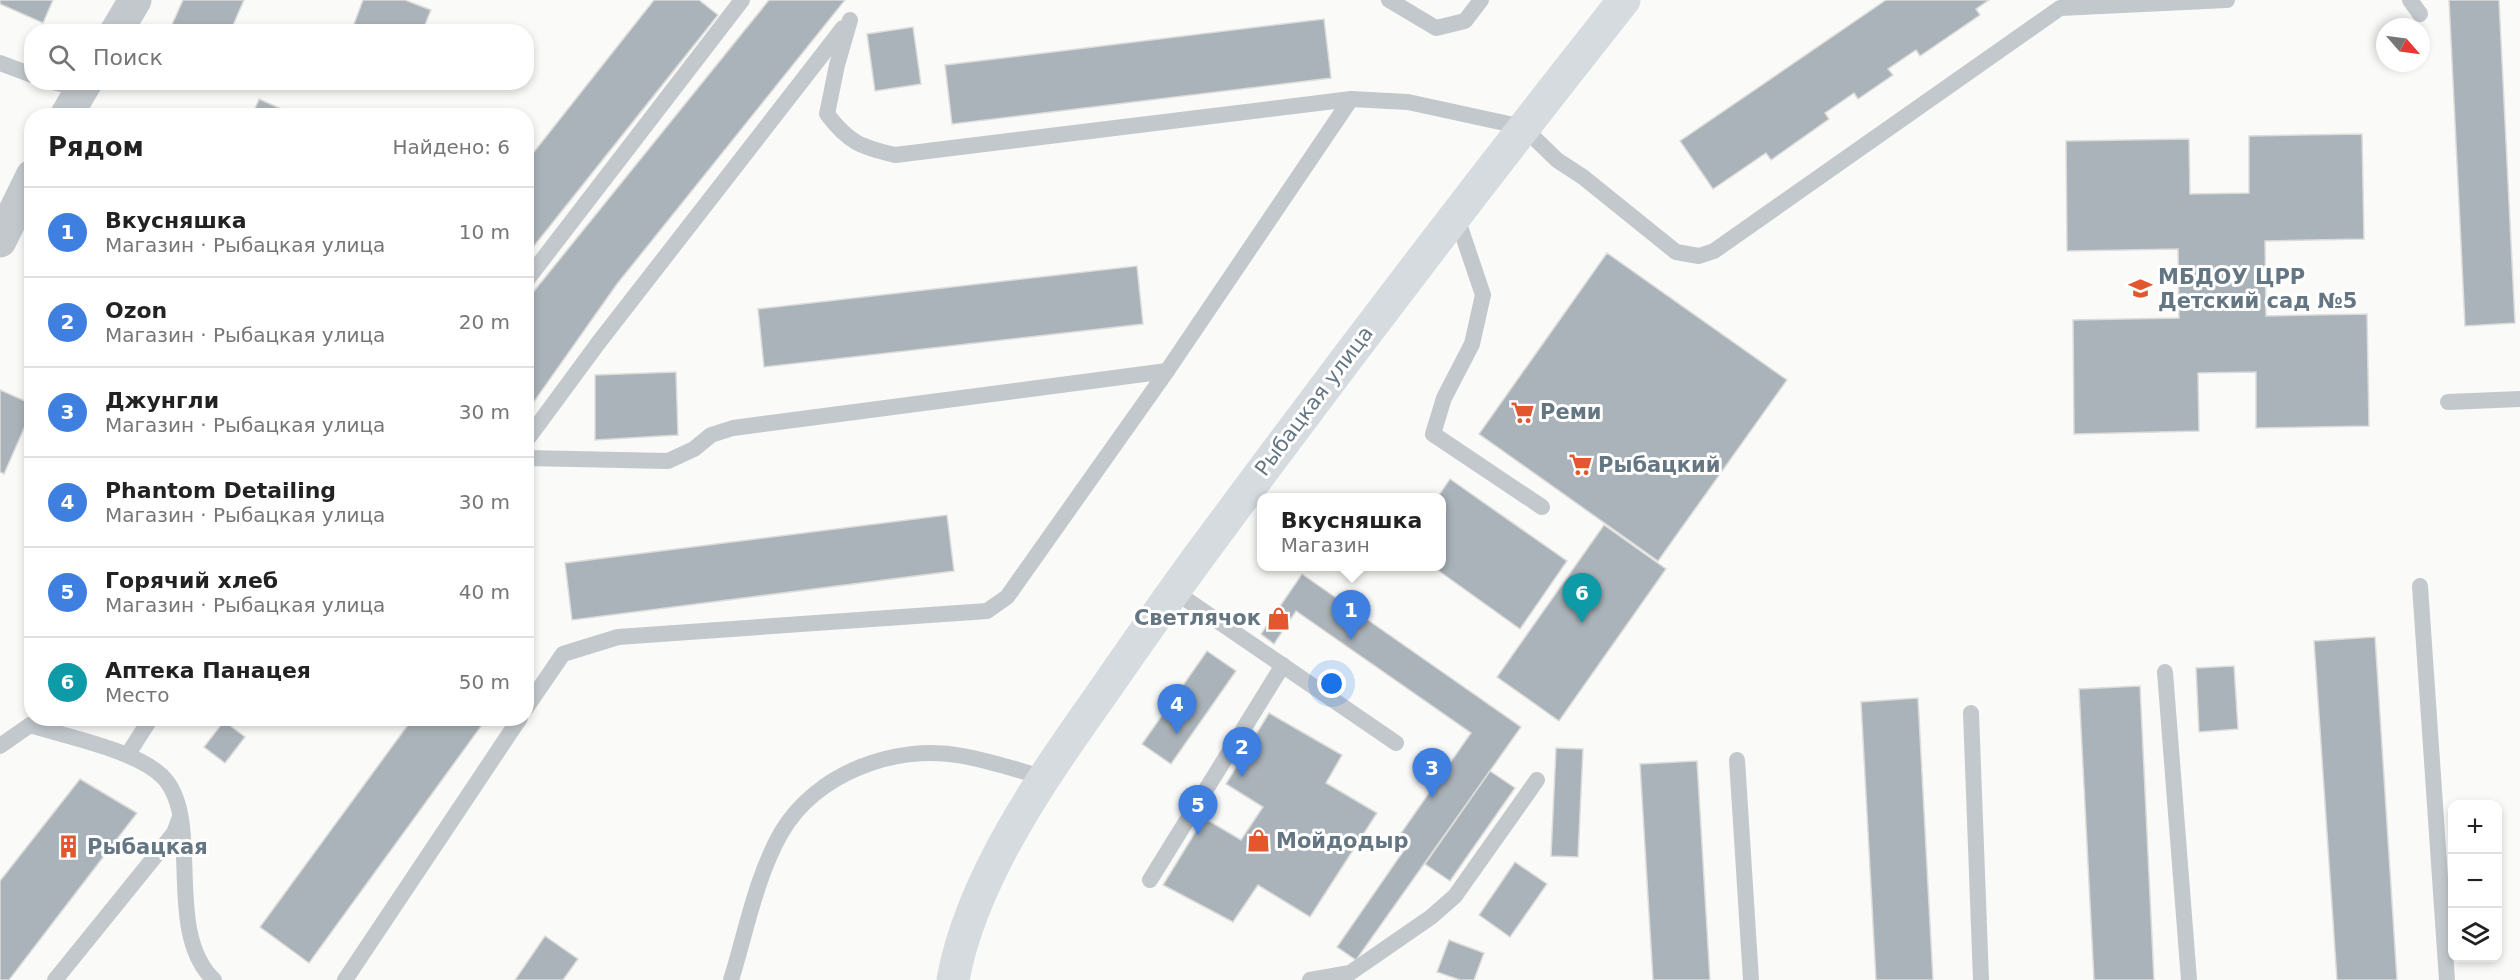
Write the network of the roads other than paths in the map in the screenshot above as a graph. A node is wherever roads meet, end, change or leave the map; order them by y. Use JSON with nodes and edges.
{"nodes":[{"id":1,"x":135,"y":0,"type":"edge"},
{"id":2,"x":742,"y":0,"type":"edge"},
{"id":3,"x":1389,"y":0,"type":"edge"},
{"id":4,"x":1481,"y":0,"type":"edge"},
{"id":5,"x":1624,"y":0,"type":"edge"},
{"id":6,"x":2227,"y":0,"type":"edge"},
{"id":7,"x":2410,"y":0,"type":"edge"},
{"id":8,"x":2420,"y":14,"type":"dead end"},
{"id":9,"x":121,"y":24,"type":"edge"},
{"id":10,"x":0,"y":63,"type":"edge"},
{"id":11,"x":24,"y":72,"type":"edge"},
{"id":12,"x":1352,"y":99,"type":"junction"},
{"id":13,"x":1523,"y":127,"type":"junction"},
{"id":14,"x":24,"y":192,"type":"edge"},
{"id":15,"x":1455,"y":214,"type":"junction"},
{"id":16,"x":0,"y":241,"type":"edge"},
{"id":17,"x":534,"y":271,"type":"edge"},
{"id":18,"x":1167,"y":371,"type":"junction"},
{"id":19,"x":2520,"y":399,"type":"edge"},
{"id":20,"x":2448,"y":402,"type":"dead end"},
{"id":21,"x":534,"y":430,"type":"edge"},
{"id":22,"x":534,"y":458,"type":"edge"},
{"id":23,"x":1542,"y":507,"type":"dead end"},
{"id":24,"x":2420,"y":586,"type":"dead end"},
{"id":25,"x":1174,"y":591,"type":"junction"},
{"id":26,"x":1283,"y":665,"type":"junction"},
{"id":27,"x":2165,"y":672,"type":"dead end"},
{"id":28,"x":534,"y":696,"type":"edge"},
{"id":29,"x":1971,"y":713,"type":"dead end"},
{"id":30,"x":29,"y":726,"type":"edge"},
{"id":31,"x":47,"y":726,"type":"edge"},
{"id":32,"x":146,"y":726,"type":"edge"},
{"id":33,"x":515,"y":726,"type":"edge"},
{"id":34,"x":1396,"y":743,"type":"dead end"},
{"id":35,"x":0,"y":746,"type":"edge"},
{"id":36,"x":128,"y":754,"type":"junction"},
{"id":37,"x":1737,"y":760,"type":"dead end"},
{"id":38,"x":1043,"y":777,"type":"junction"},
{"id":39,"x":1538,"y":780,"type":"dead end"},
{"id":40,"x":180,"y":817,"type":"junction"},
{"id":41,"x":1150,"y":880,"type":"dead end"},
{"id":42,"x":211,"y":979,"type":"edge"},
{"id":43,"x":55,"y":980,"type":"edge"},
{"id":44,"x":345,"y":980,"type":"edge"},
{"id":45,"x":730,"y":980,"type":"edge"},
{"id":46,"x":953,"y":980,"type":"edge"},
{"id":47,"x":1310,"y":980,"type":"edge"},
{"id":48,"x":1751,"y":980,"type":"edge"},
{"id":49,"x":1981,"y":980,"type":"edge"},
{"id":50,"x":2189,"y":980,"type":"edge"},
{"id":51,"x":2447,"y":980,"type":"edge"}],
"edges":[{"from":1,"to":9,"type":"street"},
{"from":2,"to":17,"type":"lane"},
{"from":3,"to":4,"type":"lane"},
{"from":5,"to":13,"type":"main road","name":"Рыбацкая улица"},
{"from":6,"to":13,"type":"lane"},
{"from":7,"to":8,"type":"lane"},
{"from":10,"to":11,"type":"lane"},
{"from":12,"to":13,"type":"lane"},
{"from":12,"to":18,"type":"lane"},
{"from":12,"to":21,"type":"lane"},
{"from":13,"to":15,"type":"main road","name":"Рыбацкая улица"},
{"from":14,"to":16,"type":"street"},
{"from":15,"to":23,"type":"lane"},
{"from":15,"to":25,"type":"main road","name":"Рыбацкая улица"},
{"from":18,"to":22,"type":"lane"},
{"from":18,"to":28,"type":"lane"},
{"from":19,"to":20,"type":"lane"},
{"from":24,"to":51,"type":"lane"},
{"from":25,"to":26,"type":"lane"},
{"from":25,"to":38,"type":"main road","name":"Рыбацкая улица"},
{"from":26,"to":34,"type":"lane"},
{"from":26,"to":41,"type":"lane"},
{"from":27,"to":50,"type":"lane"},
{"from":29,"to":49,"type":"lane"},
{"from":30,"to":35,"type":"lane"},
{"from":31,"to":36,"type":"lane"},
{"from":32,"to":36,"type":"lane"},
{"from":33,"to":44,"type":"lane"},
{"from":36,"to":40,"type":"lane"},
{"from":37,"to":48,"type":"lane"},
{"from":38,"to":45,"type":"lane"},
{"from":38,"to":46,"type":"main road","name":"Рыбацкая улица"},
{"from":39,"to":47,"type":"lane"},
{"from":40,"to":42,"type":"lane"},
{"from":40,"to":43,"type":"lane"}]}
